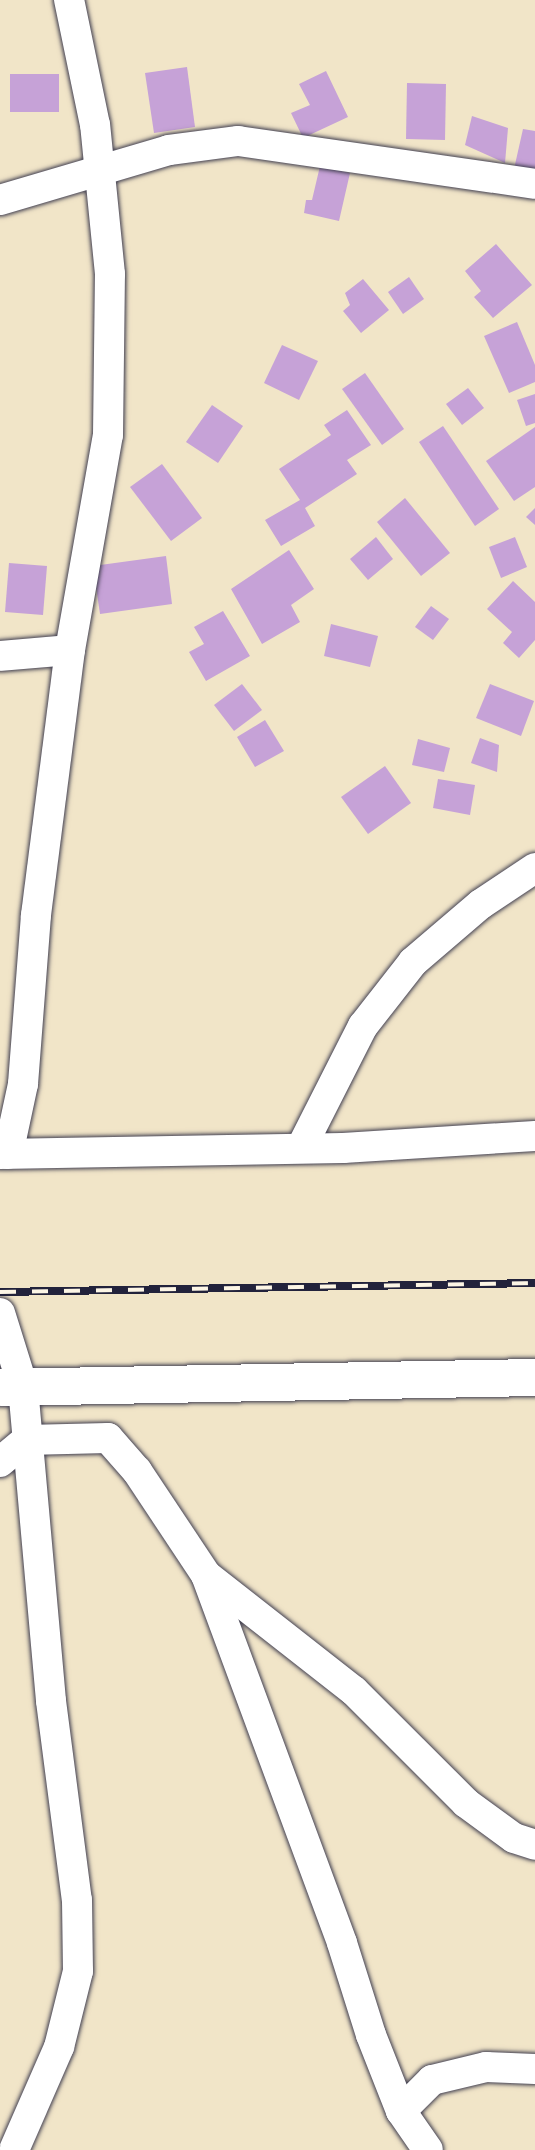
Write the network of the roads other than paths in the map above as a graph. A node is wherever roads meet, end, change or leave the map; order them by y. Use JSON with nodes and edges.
{"nodes":[{"id":1,"x":69,"y":0,"type":"edge"},
{"id":2,"x":99,"y":170,"type":"junction"},
{"id":3,"x":535,"y":184,"type":"edge"},
{"id":4,"x":0,"y":200,"type":"edge"},
{"id":5,"x":70,"y":650,"type":"junction"},
{"id":6,"x":0,"y":656,"type":"edge"},
{"id":7,"x":535,"y":867,"type":"edge"},
{"id":8,"x":535,"y":1136,"type":"edge"},
{"id":9,"x":302,"y":1148,"type":"junction"},
{"id":10,"x":4,"y":1154,"type":"edge"},
{"id":11,"x":0,"y":1313,"type":"edge"},
{"id":12,"x":535,"y":1377,"type":"edge"},
{"id":13,"x":11,"y":1387,"type":"edge"},
{"id":14,"x":26,"y":1440,"type":"junction"},
{"id":15,"x":0,"y":1462,"type":"edge"},
{"id":16,"x":206,"y":1575,"type":"junction"},
{"id":17,"x":535,"y":1845,"type":"edge"},
{"id":18,"x":535,"y":2069,"type":"edge"},
{"id":19,"x":401,"y":2111,"type":"junction"},
{"id":20,"x":14,"y":2150,"type":"edge"},
{"id":21,"x":428,"y":2150,"type":"edge"}],
"edges":[{"from":1,"to":2,"type":"street"},
{"from":2,"to":3,"type":"street"},
{"from":2,"to":4,"type":"street"},
{"from":2,"to":5,"type":"street"},
{"from":5,"to":6,"type":"street"},
{"from":5,"to":10,"type":"street"},
{"from":7,"to":9,"type":"street"},
{"from":8,"to":9,"type":"street"},
{"from":9,"to":10,"type":"street"},
{"from":11,"to":13,"type":"street"},
{"from":12,"to":13,"type":"street"},
{"from":13,"to":14,"type":"street"},
{"from":14,"to":15,"type":"street"},
{"from":14,"to":16,"type":"street"},
{"from":14,"to":20,"type":"street"},
{"from":16,"to":17,"type":"street"},
{"from":16,"to":19,"type":"street"},
{"from":18,"to":19,"type":"street"},
{"from":19,"to":21,"type":"street"}]}
